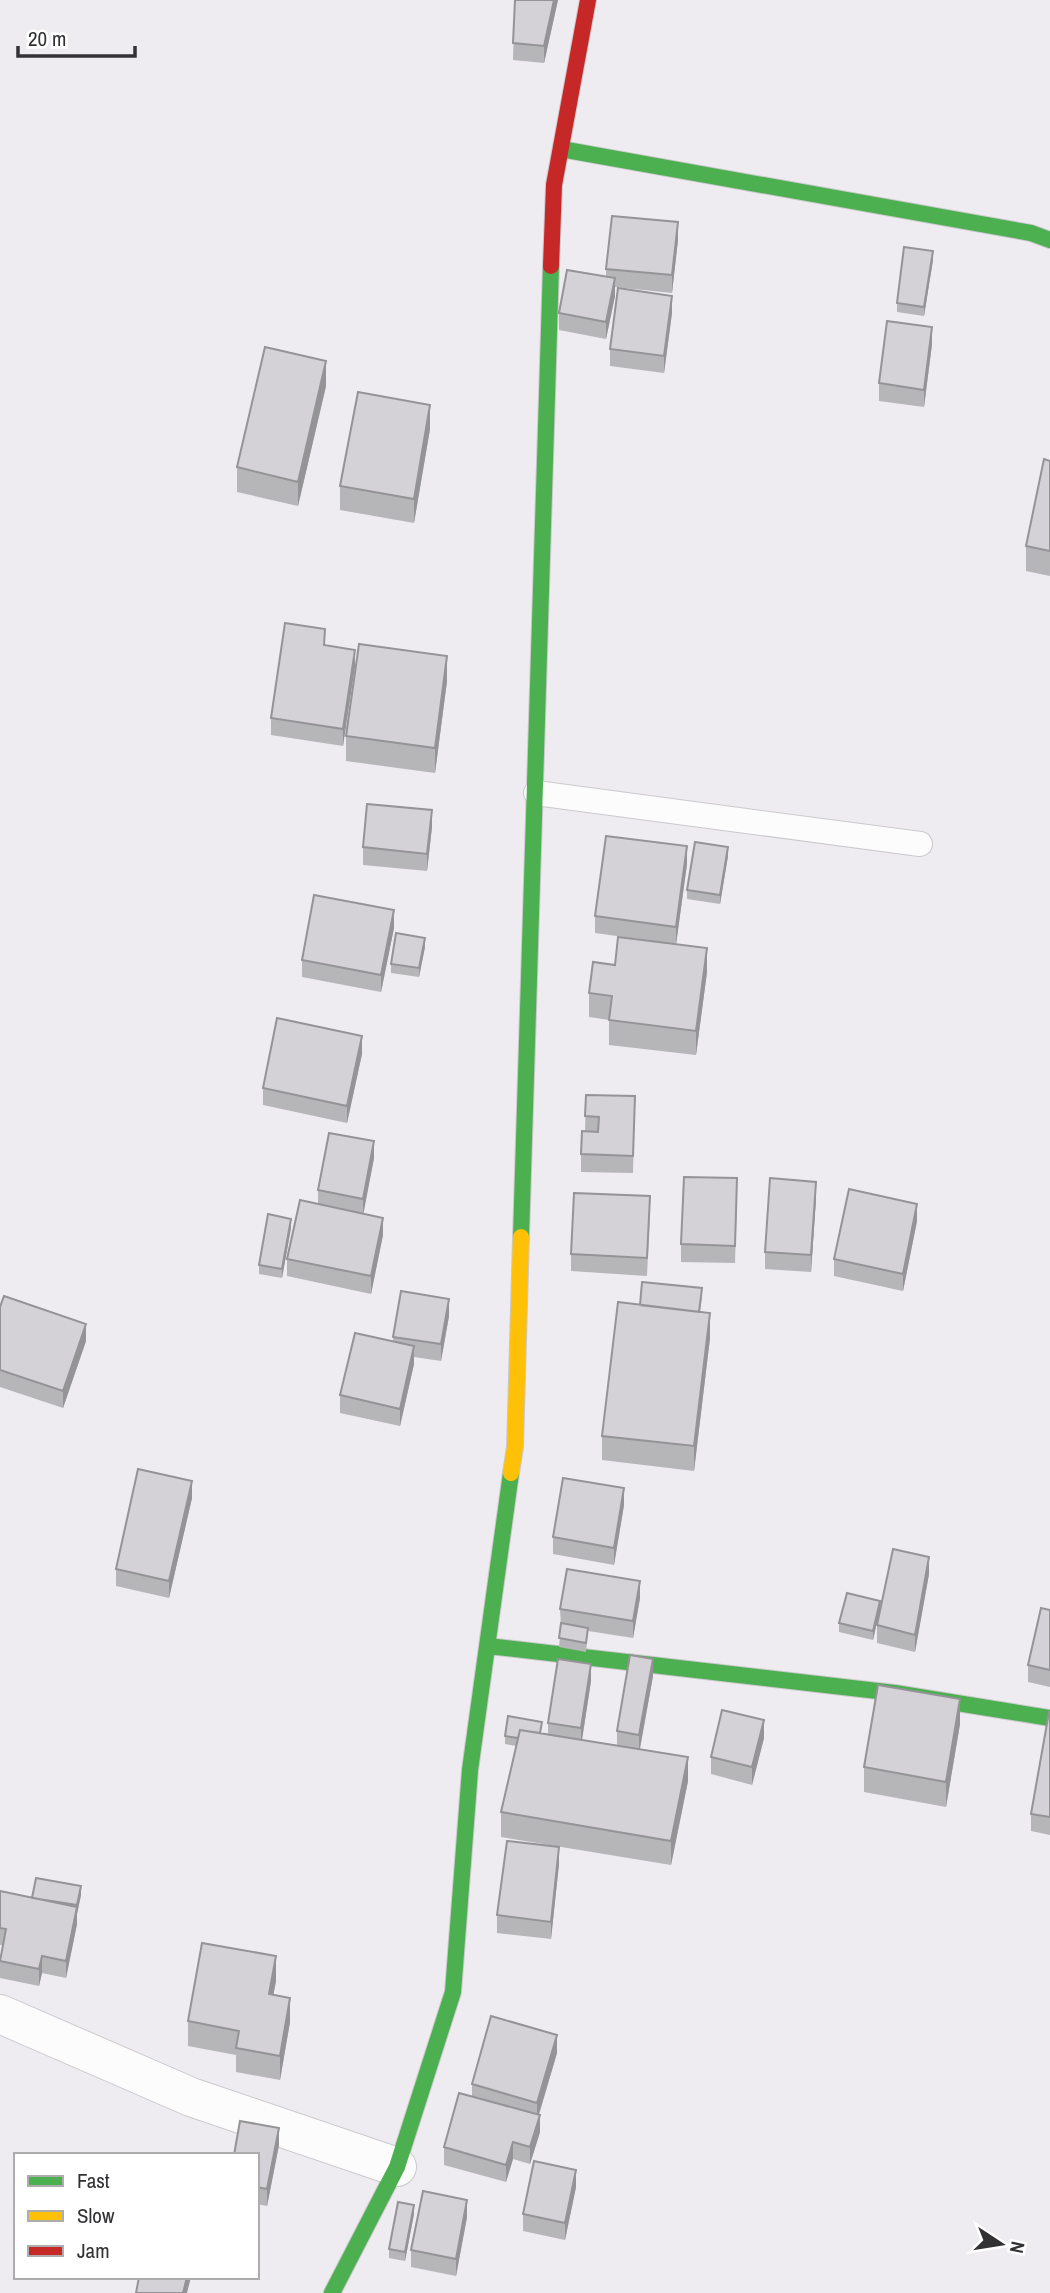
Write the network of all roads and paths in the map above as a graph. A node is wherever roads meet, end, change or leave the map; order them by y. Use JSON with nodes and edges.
{"nodes":[{"id":1,"x":588,"y":0,"type":"edge"},
{"id":2,"x":561,"y":149,"type":"junction"},
{"id":3,"x":1050,"y":240,"type":"edge"},
{"id":4,"x":536,"y":793,"type":"junction"},
{"id":5,"x":920,"y":844,"type":"dead end"},
{"id":6,"x":488,"y":1646,"type":"junction"},
{"id":7,"x":1050,"y":1718,"type":"edge"},
{"id":8,"x":0,"y":2014,"type":"edge"},
{"id":9,"x":397,"y":2167,"type":"junction"},
{"id":10,"x":332,"y":2293,"type":"edge"}],
"edges":[{"from":1,"to":2,"type":"main road"},
{"from":2,"to":3,"type":"main road"},
{"from":2,"to":4,"type":"main road"},
{"from":4,"to":5,"type":"lane"},
{"from":4,"to":6,"type":"main road"},
{"from":6,"to":7,"type":"main road"},
{"from":6,"to":9,"type":"main road"},
{"from":8,"to":9,"type":"street"},
{"from":9,"to":10,"type":"main road"}]}
